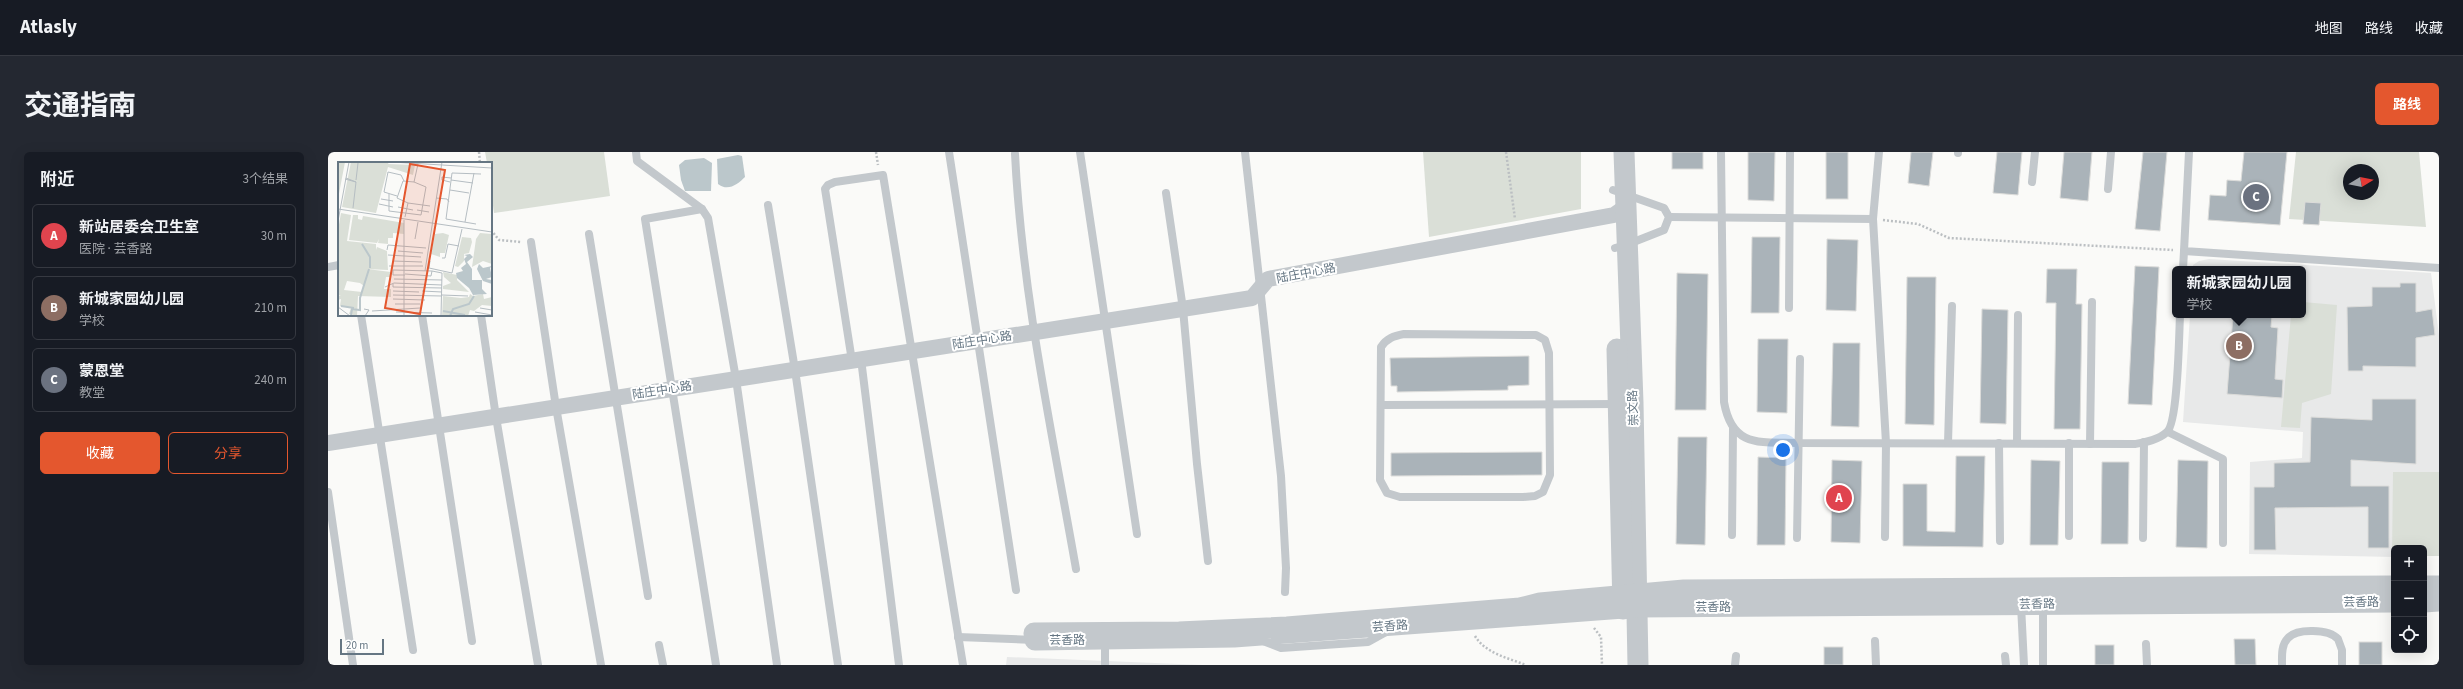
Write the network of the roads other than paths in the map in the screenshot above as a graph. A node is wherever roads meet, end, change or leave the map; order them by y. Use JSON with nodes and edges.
{"nodes":[{"id":1,"x":636,"y":152,"type":"edge"},
{"id":2,"x":949,"y":152,"type":"edge"},
{"id":3,"x":1080,"y":152,"type":"edge"},
{"id":4,"x":1245,"y":152,"type":"edge"},
{"id":5,"x":1613,"y":152,"type":"edge"},
{"id":6,"x":1624,"y":152,"type":"edge"},
{"id":7,"x":1721,"y":152,"type":"edge"},
{"id":8,"x":1790,"y":152,"type":"edge"},
{"id":9,"x":1879,"y":152,"type":"edge"},
{"id":10,"x":2034,"y":152,"type":"edge"},
{"id":11,"x":2111,"y":152,"type":"edge"},
{"id":12,"x":2189,"y":152,"type":"edge"},
{"id":13,"x":1015,"y":154,"type":"dead end"},
{"id":14,"x":2032,"y":182,"type":"dead end"},
{"id":15,"x":2108,"y":189,"type":"dead end"},
{"id":16,"x":1166,"y":193,"type":"dead end"},
{"id":17,"x":1619,"y":202,"type":"junction"},
{"id":18,"x":768,"y":205,"type":"dead end"},
{"id":19,"x":702,"y":210,"type":"junction"},
{"id":20,"x":1669,"y":217,"type":"junction"},
{"id":21,"x":1723,"y":217,"type":"junction"},
{"id":22,"x":1790,"y":218,"type":"junction"},
{"id":23,"x":1873,"y":219,"type":"junction"},
{"id":24,"x":588,"y":234,"type":"dead end"},
{"id":25,"x":531,"y":242,"type":"road end"},
{"id":26,"x":1620,"y":246,"type":"junction"},
{"id":27,"x":2184,"y":251,"type":"junction"},
{"id":28,"x":338,"y":265,"type":"edge"},
{"id":29,"x":2183,"y":266,"type":"edge"},
{"id":30,"x":328,"y":267,"type":"edge"},
{"id":31,"x":2439,"y":268,"type":"edge"},
{"id":32,"x":1260,"y":289,"type":"junction"},
{"id":33,"x":2092,"y":302,"type":"dead end"},
{"id":34,"x":1952,"y":306,"type":"dead end"},
{"id":35,"x":1789,"y":308,"type":"dead end"},
{"id":36,"x":1183,"y":309,"type":"junction"},
{"id":37,"x":2018,"y":315,"type":"dead end"},
{"id":38,"x":361,"y":316,"type":"edge"},
{"id":39,"x":422,"y":316,"type":"edge"},
{"id":40,"x":481,"y":316,"type":"edge"},
{"id":41,"x":2180,"y":318,"type":"edge"},
{"id":42,"x":1105,"y":321,"type":"junction"},
{"id":43,"x":1035,"y":332,"type":"junction"},
{"id":44,"x":979,"y":341,"type":"junction"},
{"id":45,"x":911,"y":351,"type":"junction"},
{"id":46,"x":1800,"y":359,"type":"dead end"},
{"id":47,"x":856,"y":360,"type":"junction"},
{"id":48,"x":795,"y":370,"type":"junction"},
{"id":49,"x":736,"y":379,"type":"junction"},
{"id":50,"x":672,"y":389,"type":"junction"},
{"id":51,"x":614,"y":398,"type":"junction"},
{"id":52,"x":1626,"y":403,"type":"junction"},
{"id":53,"x":1549,"y":404,"type":"junction"},
{"id":54,"x":1381,"y":405,"type":"junction"},
{"id":55,"x":556,"y":407,"type":"junction"},
{"id":56,"x":496,"y":416,"type":"junction"},
{"id":57,"x":438,"y":426,"type":"junction"},
{"id":58,"x":1733,"y":429,"type":"junction"},
{"id":59,"x":2168,"y":432,"type":"junction"},
{"id":60,"x":379,"y":435,"type":"junction"},
{"id":61,"x":2144,"y":442,"type":"junction"},
{"id":62,"x":328,"y":443,"type":"edge"},
{"id":63,"x":1798,"y":443,"type":"junction"},
{"id":64,"x":1886,"y":443,"type":"junction"},
{"id":65,"x":1948,"y":443,"type":"junction"},
{"id":66,"x":1999,"y":443,"type":"junction"},
{"id":67,"x":2017,"y":443,"type":"junction"},
{"id":68,"x":2069,"y":443,"type":"junction"},
{"id":69,"x":2090,"y":444,"type":"junction"},
{"id":70,"x":328,"y":492,"type":"edge"},
{"id":71,"x":1137,"y":534,"type":"dead end"},
{"id":72,"x":1732,"y":535,"type":"dead end"},
{"id":73,"x":2069,"y":536,"type":"dead end"},
{"id":74,"x":1885,"y":537,"type":"dead end"},
{"id":75,"x":1797,"y":538,"type":"dead end"},
{"id":76,"x":2143,"y":538,"type":"dead end"},
{"id":77,"x":2000,"y":542,"type":"dead end"},
{"id":78,"x":2224,"y":542,"type":"dead end"},
{"id":79,"x":1208,"y":561,"type":"dead end"},
{"id":80,"x":1076,"y":570,"type":"dead end"},
{"id":81,"x":2391,"y":586,"type":"edge"},
{"id":82,"x":2427,"y":586,"type":"edge"},
{"id":83,"x":2439,"y":586,"type":"edge"},
{"id":84,"x":1016,"y":590,"type":"dead end"},
{"id":85,"x":1285,"y":592,"type":"dead end"},
{"id":86,"x":648,"y":596,"type":"dead end"},
{"id":87,"x":1630,"y":602,"type":"junction"},
{"id":88,"x":2391,"y":602,"type":"edge"},
{"id":89,"x":2427,"y":602,"type":"edge"},
{"id":90,"x":2439,"y":602,"type":"edge"},
{"id":91,"x":2043,"y":604,"type":"junction"},
{"id":92,"x":2021,"y":605,"type":"junction"},
{"id":93,"x":958,"y":637,"type":"junction"},
{"id":94,"x":1106,"y":637,"type":"junction"},
{"id":95,"x":1035,"y":640,"type":"joint"},
{"id":96,"x":472,"y":641,"type":"dead end"},
{"id":97,"x":1875,"y":641,"type":"dead end"},
{"id":98,"x":2146,"y":644,"type":"dead end"},
{"id":99,"x":659,"y":645,"type":"dead end"},
{"id":100,"x":414,"y":650,"type":"dead end"},
{"id":101,"x":1736,"y":656,"type":"dead end"},
{"id":102,"x":2006,"y":656,"type":"dead end"},
{"id":103,"x":353,"y":665,"type":"edge"},
{"id":104,"x":538,"y":665,"type":"edge"},
{"id":105,"x":601,"y":665,"type":"edge"},
{"id":106,"x":663,"y":665,"type":"edge"},
{"id":107,"x":716,"y":665,"type":"edge"},
{"id":108,"x":777,"y":665,"type":"edge"},
{"id":109,"x":838,"y":665,"type":"edge"},
{"id":110,"x":899,"y":665,"type":"edge"},
{"id":111,"x":962,"y":665,"type":"edge"},
{"id":112,"x":1105,"y":665,"type":"edge"},
{"id":113,"x":1625,"y":665,"type":"edge"},
{"id":114,"x":1638,"y":665,"type":"edge"},
{"id":115,"x":1736,"y":665,"type":"edge"},
{"id":116,"x":1876,"y":665,"type":"edge"},
{"id":117,"x":2006,"y":665,"type":"edge"},
{"id":118,"x":2024,"y":665,"type":"edge"},
{"id":119,"x":2044,"y":665,"type":"edge"},
{"id":120,"x":2147,"y":665,"type":"edge"},
{"id":121,"x":2282,"y":665,"type":"edge"},
{"id":122,"x":2342,"y":665,"type":"edge"}],
"edges":[{"from":1,"to":19,"type":"lane"},
{"from":2,"to":44,"type":"lane"},
{"from":3,"to":42,"type":"lane"},
{"from":4,"to":32,"type":"lane"},
{"from":5,"to":17,"type":"street","name":"崇文路"},
{"from":6,"to":17,"type":"street","name":"崇文路"},
{"from":7,"to":21,"type":"lane"},
{"from":8,"to":22,"type":"lane"},
{"from":9,"to":23,"type":"lane"},
{"from":10,"to":14,"type":"lane"},
{"from":11,"to":15,"type":"lane"},
{"from":12,"to":27,"type":"lane"},
{"from":13,"to":43,"type":"lane"},
{"from":16,"to":36,"type":"lane"},
{"from":17,"to":20,"type":"lane"},
{"from":17,"to":26,"type":"street","name":"崇文路"},
{"from":17,"to":32,"type":"street","name":"陆庄中心路"},
{"from":18,"to":48,"type":"lane"},
{"from":19,"to":49,"type":"lane"},
{"from":19,"to":50,"type":"lane"},
{"from":20,"to":21,"type":"lane"},
{"from":20,"to":26,"type":"lane"},
{"from":21,"to":22,"type":"lane"},
{"from":21,"to":58,"type":"lane"},
{"from":22,"to":23,"type":"lane"},
{"from":22,"to":35,"type":"lane"},
{"from":23,"to":64,"type":"lane"},
{"from":24,"to":51,"type":"lane"},
{"from":25,"to":55,"type":"lane"},
{"from":26,"to":52,"type":"street","name":"崇文路"},
{"from":27,"to":29,"type":"lane"},
{"from":27,"to":31,"type":"lane"},
{"from":28,"to":30,"type":"lane"},
{"from":32,"to":36,"type":"street","name":"陆庄中心路"},
{"from":32,"to":85,"type":"lane"},
{"from":33,"to":69,"type":"lane"},
{"from":34,"to":65,"type":"lane"},
{"from":36,"to":42,"type":"street","name":"陆庄中心路"},
{"from":36,"to":79,"type":"lane"},
{"from":37,"to":67,"type":"lane"},
{"from":38,"to":60,"type":"lane"},
{"from":39,"to":57,"type":"lane"},
{"from":40,"to":56,"type":"lane"},
{"from":41,"to":59,"type":"lane"},
{"from":42,"to":43,"type":"street","name":"陆庄中心路"},
{"from":42,"to":71,"type":"lane"},
{"from":43,"to":44,"type":"street","name":"陆庄中心路"},
{"from":43,"to":80,"type":"lane"},
{"from":44,"to":45,"type":"street","name":"陆庄中心路"},
{"from":44,"to":84,"type":"lane"},
{"from":45,"to":47,"type":"street","name":"陆庄中心路"},
{"from":45,"to":47,"type":"lane"},
{"from":45,"to":93,"type":"lane"},
{"from":46,"to":63,"type":"lane"},
{"from":47,"to":48,"type":"street","name":"陆庄中心路"},
{"from":47,"to":110,"type":"lane"},
{"from":48,"to":49,"type":"street","name":"陆庄中心路"},
{"from":48,"to":109,"type":"lane"},
{"from":49,"to":50,"type":"street","name":"陆庄中心路"},
{"from":49,"to":108,"type":"lane"},
{"from":50,"to":51,"type":"street","name":"陆庄中心路"},
{"from":50,"to":107,"type":"lane"},
{"from":51,"to":55,"type":"street","name":"陆庄中心路"},
{"from":51,"to":86,"type":"lane"},
{"from":52,"to":53,"type":"lane"},
{"from":52,"to":87,"type":"street","name":"崇文路"},
{"from":53,"to":54,"type":"lane"},
{"from":53,"to":54,"type":"lane"},
{"from":53,"to":54,"type":"lane"},
{"from":55,"to":56,"type":"street","name":"陆庄中心路"},
{"from":55,"to":105,"type":"lane"},
{"from":56,"to":57,"type":"street","name":"陆庄中心路"},
{"from":56,"to":104,"type":"lane"},
{"from":57,"to":60,"type":"street","name":"陆庄中心路"},
{"from":57,"to":96,"type":"lane"},
{"from":58,"to":63,"type":"lane"},
{"from":58,"to":72,"type":"lane"},
{"from":59,"to":61,"type":"lane"},
{"from":59,"to":78,"type":"lane"},
{"from":60,"to":62,"type":"street","name":"陆庄中心路"},
{"from":60,"to":100,"type":"lane"},
{"from":61,"to":69,"type":"lane"},
{"from":61,"to":76,"type":"lane"},
{"from":63,"to":64,"type":"lane"},
{"from":63,"to":75,"type":"lane"},
{"from":64,"to":65,"type":"lane"},
{"from":64,"to":74,"type":"lane"},
{"from":65,"to":66,"type":"lane"},
{"from":66,"to":67,"type":"lane"},
{"from":66,"to":77,"type":"lane"},
{"from":67,"to":68,"type":"lane"},
{"from":68,"to":69,"type":"lane"},
{"from":68,"to":73,"type":"lane"},
{"from":70,"to":103,"type":"lane"},
{"from":81,"to":87,"type":"street","name":"芸香路"},
{"from":82,"to":83,"type":"street"},
{"from":87,"to":92,"type":"street","name":"芸香路"},
{"from":87,"to":94,"type":"street","name":"芸香路"},
{"from":87,"to":94,"type":"street","name":"芸香路"},
{"from":87,"to":113,"type":"street","name":"崇文路"},
{"from":87,"to":114,"type":"street","name":"崇文路"},
{"from":88,"to":91,"type":"street","name":"芸香路"},
{"from":89,"to":90,"type":"street"},
{"from":91,"to":92,"type":"street","name":"芸香路"},
{"from":91,"to":119,"type":"lane"},
{"from":92,"to":118,"type":"lane"},
{"from":93,"to":95,"type":"lane"},
{"from":93,"to":111,"type":"lane"},
{"from":94,"to":95,"type":"street","name":"芸香路"},
{"from":94,"to":112,"type":"lane"},
{"from":97,"to":116,"type":"lane"},
{"from":98,"to":120,"type":"lane"},
{"from":99,"to":106,"type":"lane"},
{"from":101,"to":115,"type":"lane"},
{"from":102,"to":117,"type":"lane"},
{"from":121,"to":122,"type":"lane"}]}
